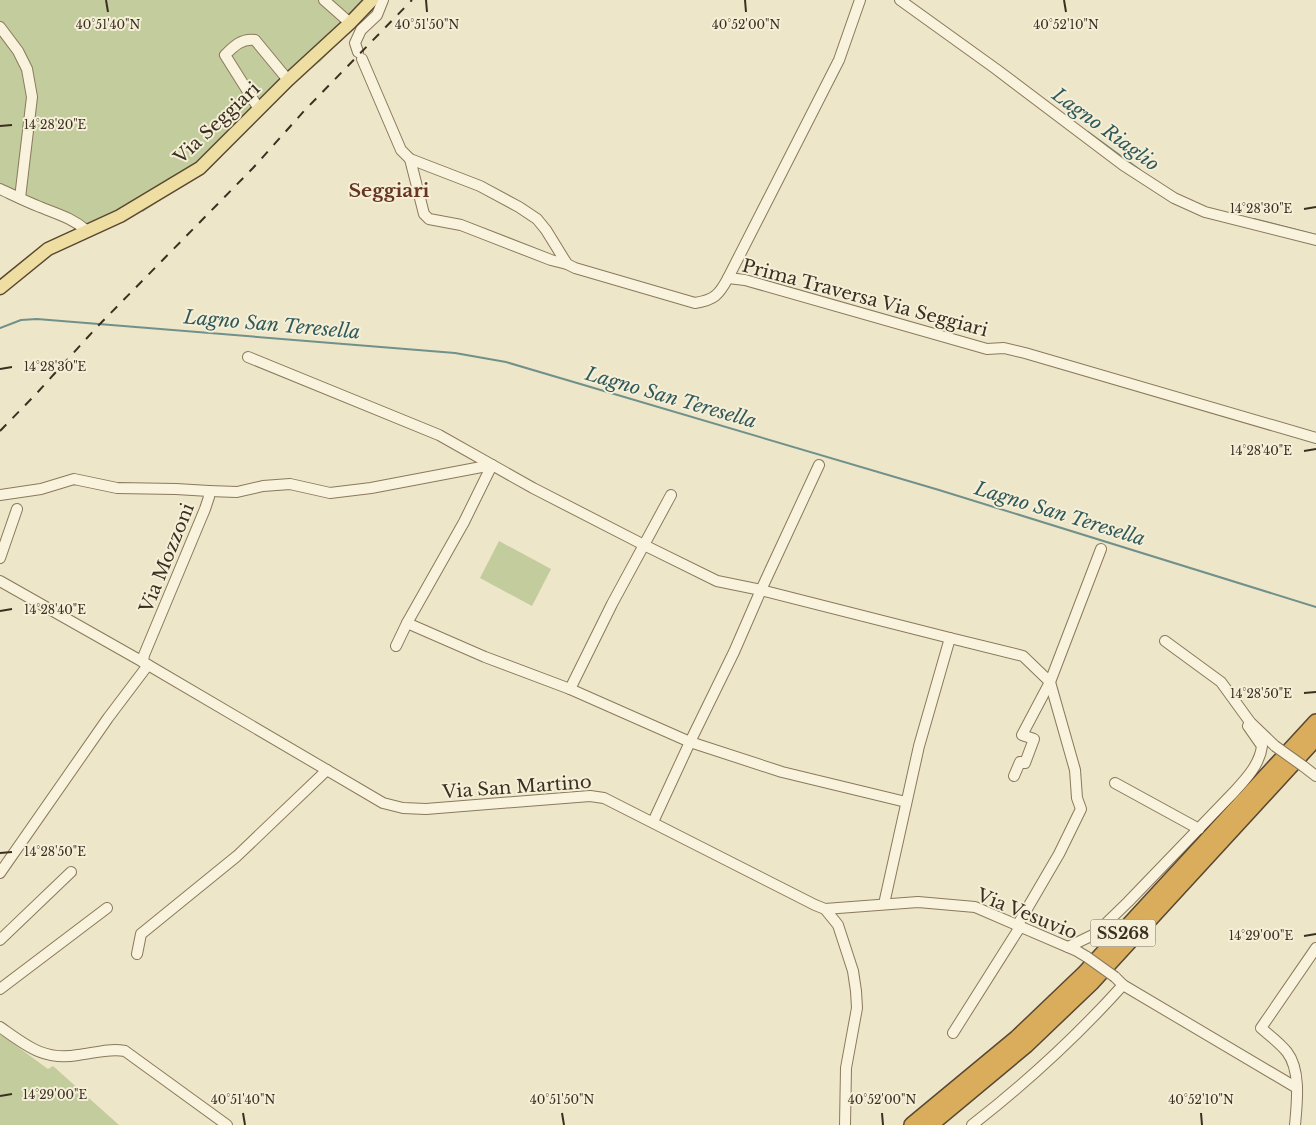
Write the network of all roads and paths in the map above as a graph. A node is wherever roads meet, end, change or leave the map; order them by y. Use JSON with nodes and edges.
{"nodes":[{"id":1,"x":324,"y":0,"type":"edge"},
{"id":2,"x":383,"y":0,"type":"edge"},
{"id":3,"x":860,"y":0,"type":"edge"},
{"id":4,"x":900,"y":0,"type":"edge"},
{"id":5,"x":368,"y":3,"type":"edge"},
{"id":6,"x":369,"y":21,"type":"junction"},
{"id":7,"x":350,"y":23,"type":"junction"},
{"id":8,"x":0,"y":27,"type":"edge"},
{"id":9,"x":288,"y":80,"type":"junction"},
{"id":10,"x":259,"y":109,"type":"junction"},
{"id":11,"x":410,"y":159,"type":"junction"},
{"id":12,"x":0,"y":188,"type":"edge"},
{"id":13,"x":20,"y":198,"type":"junction"},
{"id":14,"x":86,"y":230,"type":"junction"},
{"id":15,"x":1316,"y":240,"type":"edge"},
{"id":16,"x":567,"y":264,"type":"junction"},
{"id":17,"x":728,"y":278,"type":"junction"},
{"id":18,"x":0,"y":288,"type":"edge"},
{"id":19,"x":248,"y":357,"type":"dead end"},
{"id":20,"x":1316,"y":438,"type":"edge"},
{"id":21,"x":492,"y":464,"type":"junction"},
{"id":22,"x":819,"y":465,"type":"dead end"},
{"id":23,"x":209,"y":491,"type":"junction"},
{"id":24,"x":0,"y":495,"type":"edge"},
{"id":25,"x":671,"y":495,"type":"dead end"},
{"id":26,"x":17,"y":509,"type":"dead end"},
{"id":27,"x":644,"y":545,"type":"junction"},
{"id":28,"x":1101,"y":549,"type":"dead end"},
{"id":29,"x":0,"y":558,"type":"edge"},
{"id":30,"x":0,"y":581,"type":"edge"},
{"id":31,"x":760,"y":590,"type":"junction"},
{"id":32,"x":407,"y":623,"type":"junction"},
{"id":33,"x":950,"y":638,"type":"junction"},
{"id":34,"x":1165,"y":641,"type":"dead end"},
{"id":35,"x":396,"y":646,"type":"dead end"},
{"id":36,"x":146,"y":664,"type":"junction"},
{"id":37,"x":1050,"y":682,"type":"junction"},
{"id":38,"x":570,"y":689,"type":"junction"},
{"id":39,"x":1250,"y":722,"type":"junction"},
{"id":40,"x":1316,"y":722,"type":"edge"},
{"id":41,"x":1316,"y":738,"type":"edge"},
{"id":42,"x":690,"y":742,"type":"junction"},
{"id":43,"x":326,"y":770,"type":"junction"},
{"id":44,"x":1014,"y":776,"type":"dead end"},
{"id":45,"x":1316,"y":776,"type":"edge"},
{"id":46,"x":1115,"y":783,"type":"dead end"},
{"id":47,"x":906,"y":802,"type":"junction"},
{"id":48,"x":653,"y":822,"type":"junction"},
{"id":49,"x":1199,"y":829,"type":"junction"},
{"id":50,"x":71,"y":872,"type":"dead end"},
{"id":51,"x":0,"y":873,"type":"edge"},
{"id":52,"x":884,"y":904,"type":"junction"},
{"id":53,"x":107,"y":908,"type":"dead end"},
{"id":54,"x":825,"y":909,"type":"junction"},
{"id":55,"x":1018,"y":927,"type":"junction"},
{"id":56,"x":0,"y":940,"type":"edge"},
{"id":57,"x":1068,"y":947,"type":"junction"},
{"id":58,"x":1316,"y":948,"type":"edge"},
{"id":59,"x":137,"y":954,"type":"dead end"},
{"id":60,"x":1123,"y":985,"type":"junction"},
{"id":61,"x":0,"y":989,"type":"edge"},
{"id":62,"x":0,"y":1027,"type":"edge"},
{"id":63,"x":953,"y":1033,"type":"dead end"},
{"id":64,"x":1298,"y":1088,"type":"junction"},
{"id":65,"x":227,"y":1125,"type":"edge"},
{"id":66,"x":844,"y":1125,"type":"edge"},
{"id":67,"x":912,"y":1125,"type":"edge"},
{"id":68,"x":930,"y":1125,"type":"edge"},
{"id":69,"x":972,"y":1125,"type":"edge"},
{"id":70,"x":1295,"y":1125,"type":"edge"}],
"edges":[{"from":1,"to":7,"type":"street"},
{"from":2,"to":6,"type":"street"},
{"from":3,"to":17,"type":"street"},
{"from":4,"to":15,"type":"street"},
{"from":5,"to":6,"type":"street"},
{"from":5,"to":7,"type":"main road","name":"Via Seggiari"},
{"from":6,"to":11,"type":"street"},
{"from":7,"to":9,"type":"main road","name":"Via Seggiari"},
{"from":8,"to":13,"type":"street"},
{"from":9,"to":10,"type":"main road","name":"Via Seggiari"},
{"from":9,"to":10,"type":"street"},
{"from":10,"to":14,"type":"main road","name":"Via Seggiari"},
{"from":11,"to":16,"type":"street"},
{"from":11,"to":16,"type":"street","name":"Prima Traversa Via Seggiari"},
{"from":12,"to":13,"type":"street"},
{"from":13,"to":14,"type":"street"},
{"from":14,"to":18,"type":"main road","name":"Via Seggiari"},
{"from":16,"to":17,"type":"street","name":"Prima Traversa Via Seggiari"},
{"from":17,"to":20,"type":"street","name":"Prima Traversa Via Seggiari"},
{"from":19,"to":21,"type":"street"},
{"from":21,"to":23,"type":"street"},
{"from":21,"to":27,"type":"street"},
{"from":21,"to":32,"type":"street"},
{"from":22,"to":31,"type":"street"},
{"from":23,"to":24,"type":"street","name":"Via Mozzoni"},
{"from":23,"to":36,"type":"street","name":"Via Mozzoni"},
{"from":25,"to":27,"type":"street"},
{"from":26,"to":29,"type":"street"},
{"from":27,"to":31,"type":"street"},
{"from":27,"to":38,"type":"street"},
{"from":28,"to":37,"type":"street"},
{"from":30,"to":36,"type":"street","name":"Via San Martino"},
{"from":31,"to":33,"type":"street"},
{"from":31,"to":42,"type":"street"},
{"from":32,"to":35,"type":"street"},
{"from":32,"to":38,"type":"street"},
{"from":33,"to":37,"type":"street"},
{"from":33,"to":47,"type":"street"},
{"from":34,"to":39,"type":"street"},
{"from":36,"to":43,"type":"street","name":"Via San Martino"},
{"from":36,"to":51,"type":"street","name":"Via Mozzoni"},
{"from":37,"to":44,"type":"street"},
{"from":37,"to":55,"type":"street"},
{"from":38,"to":42,"type":"street"},
{"from":39,"to":45,"type":"street","bridge":true},
{"from":39,"to":49,"type":"street"},
{"from":40,"to":67,"type":"highway","number":"SS268"},
{"from":41,"to":68,"type":"highway","number":"SS268"},
{"from":42,"to":47,"type":"street"},
{"from":42,"to":48,"type":"street"},
{"from":43,"to":48,"type":"street","name":"Via San Martino"},
{"from":43,"to":59,"type":"street"},
{"from":46,"to":49,"type":"street"},
{"from":47,"to":52,"type":"street"},
{"from":48,"to":54,"type":"street","name":"Via San Martino"},
{"from":49,"to":57,"type":"street"},
{"from":50,"to":56,"type":"street"},
{"from":52,"to":54,"type":"street","name":"Via Vesuvio"},
{"from":52,"to":55,"type":"street","name":"Via Vesuvio"},
{"from":53,"to":61,"type":"street"},
{"from":54,"to":66,"type":"street","name":"Via San Martino"},
{"from":55,"to":57,"type":"street","name":"Via Vesuvio"},
{"from":55,"to":63,"type":"street"},
{"from":57,"to":60,"type":"street","name":"Via Vesuvio","bridge":true},
{"from":58,"to":64,"type":"street"},
{"from":60,"to":64,"type":"street","name":"Via Vesuvio"},
{"from":60,"to":69,"type":"street"},
{"from":62,"to":65,"type":"street"},
{"from":64,"to":70,"type":"street"}]}
